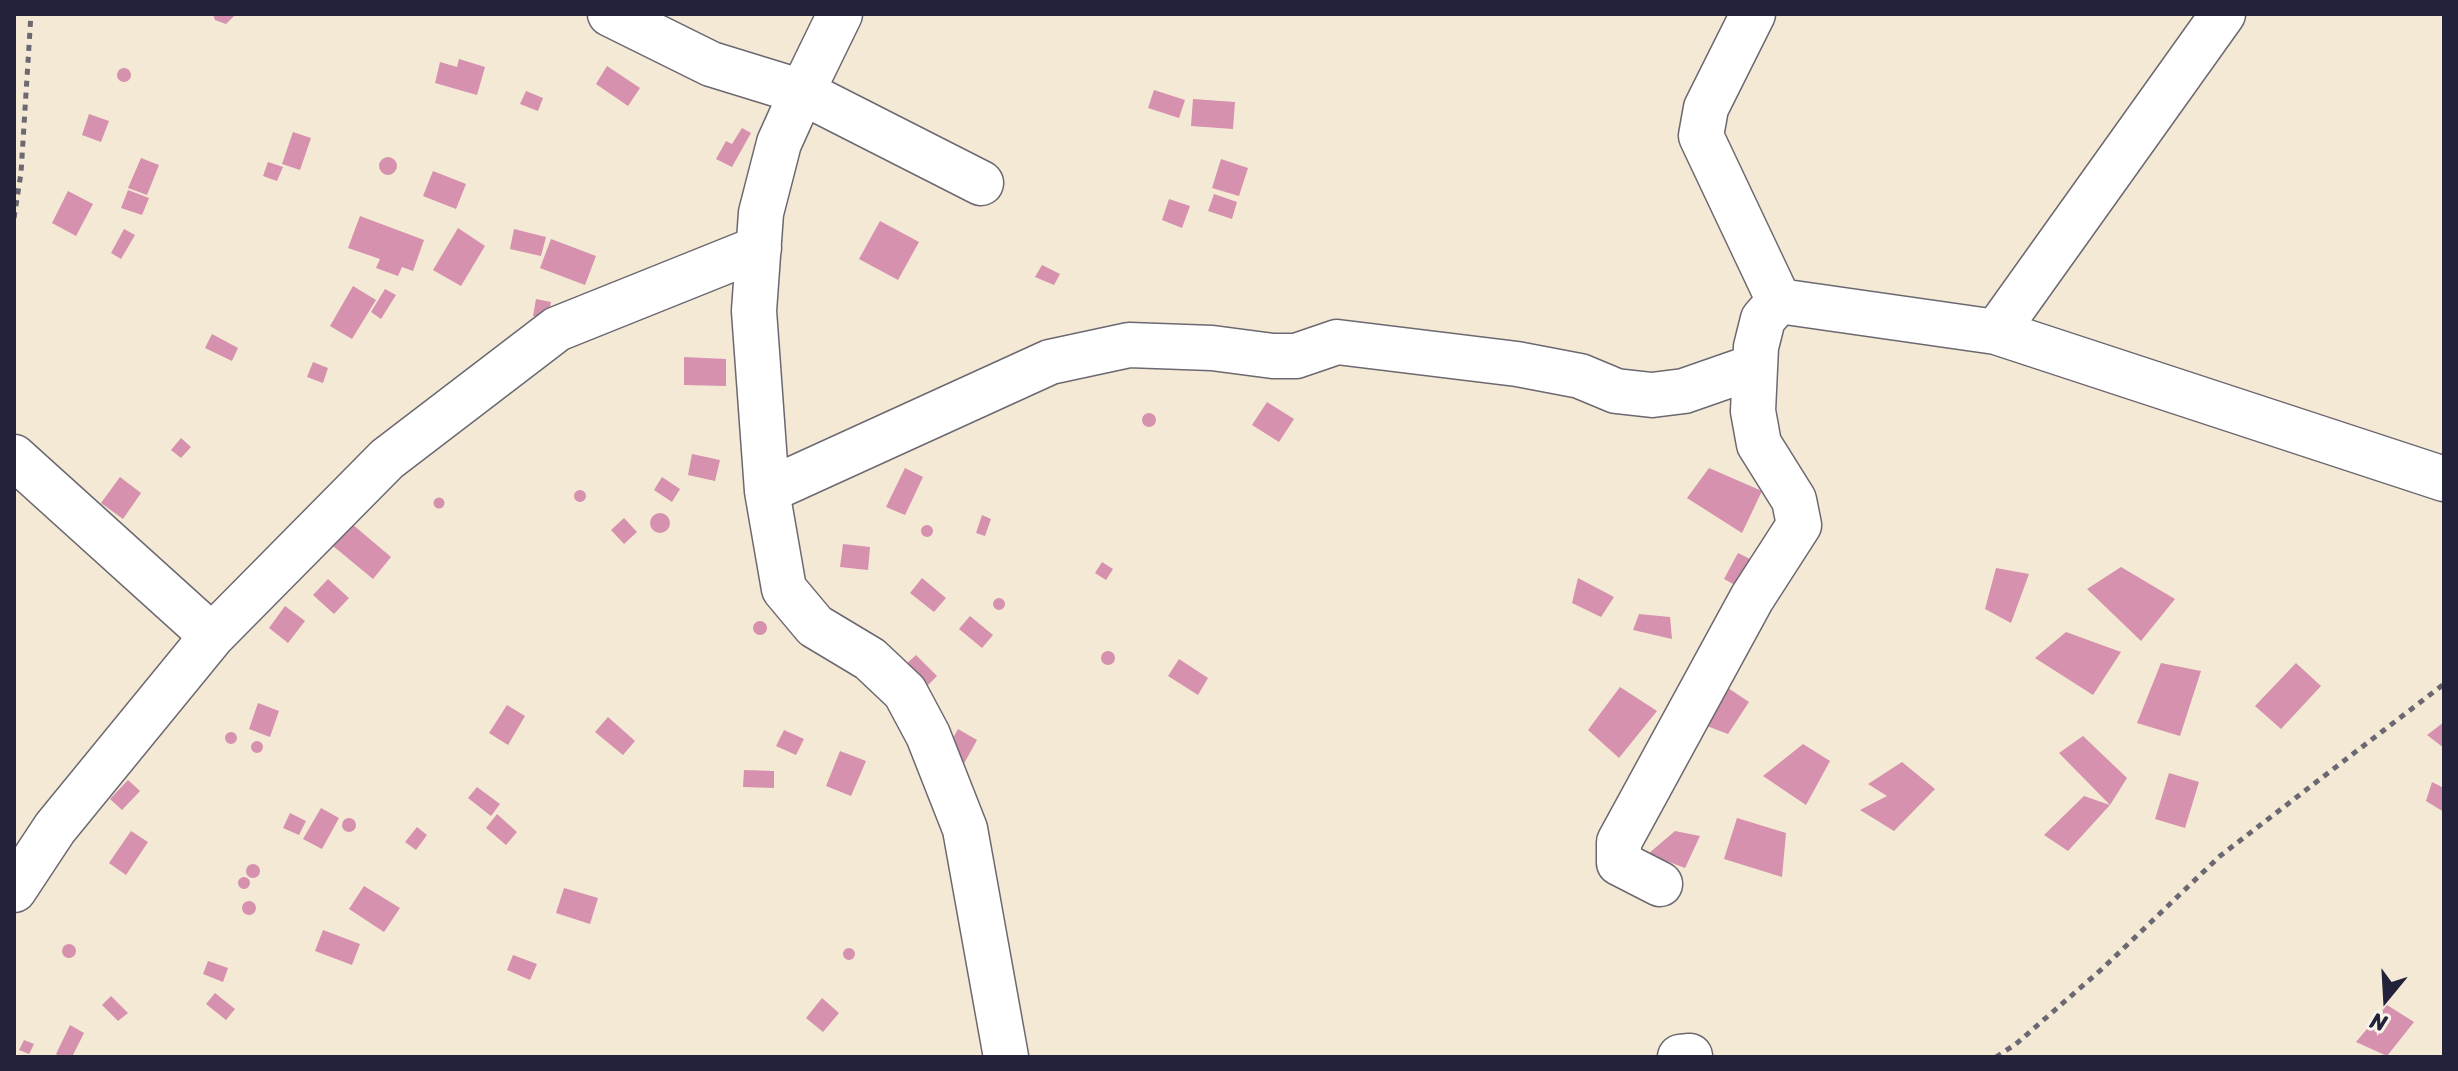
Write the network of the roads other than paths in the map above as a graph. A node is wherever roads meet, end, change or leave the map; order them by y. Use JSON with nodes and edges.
{"nodes":[{"id":1,"x":610,"y":14,"type":"edge"},
{"id":2,"x":840,"y":14,"type":"edge"},
{"id":3,"x":1753,"y":14,"type":"edge"},
{"id":4,"x":2223,"y":14,"type":"edge"},
{"id":5,"x":802,"y":92,"type":"junction"},
{"id":6,"x":981,"y":183,"type":"dead end"},
{"id":7,"x":759,"y":248,"type":"junction"},
{"id":8,"x":1779,"y":301,"type":"junction"},
{"id":9,"x":1996,"y":332,"type":"junction"},
{"id":10,"x":1753,"y":367,"type":"junction"},
{"id":11,"x":14,"y":457,"type":"edge"},
{"id":12,"x":2444,"y":479,"type":"edge"},
{"id":13,"x":767,"y":491,"type":"junction"},
{"id":14,"x":212,"y":636,"type":"junction"},
{"id":15,"x":1660,"y":884,"type":"dead end"},
{"id":16,"x":14,"y":890,"type":"edge"},
{"id":17,"x":1690,"y":1056,"type":"edge"},
{"id":18,"x":1006,"y":1057,"type":"edge"},
{"id":19,"x":1680,"y":1057,"type":"edge"}],
"edges":[{"from":1,"to":5,"type":"street"},
{"from":2,"to":5,"type":"street"},
{"from":3,"to":8,"type":"street"},
{"from":4,"to":9,"type":"street"},
{"from":5,"to":6,"type":"street"},
{"from":5,"to":7,"type":"street"},
{"from":7,"to":13,"type":"street"},
{"from":7,"to":14,"type":"street"},
{"from":8,"to":9,"type":"street"},
{"from":8,"to":10,"type":"street"},
{"from":9,"to":12,"type":"street"},
{"from":10,"to":13,"type":"street"},
{"from":10,"to":15,"type":"street"},
{"from":11,"to":14,"type":"street"},
{"from":13,"to":18,"type":"street"},
{"from":14,"to":16,"type":"street"},
{"from":17,"to":19,"type":"street"}]}
